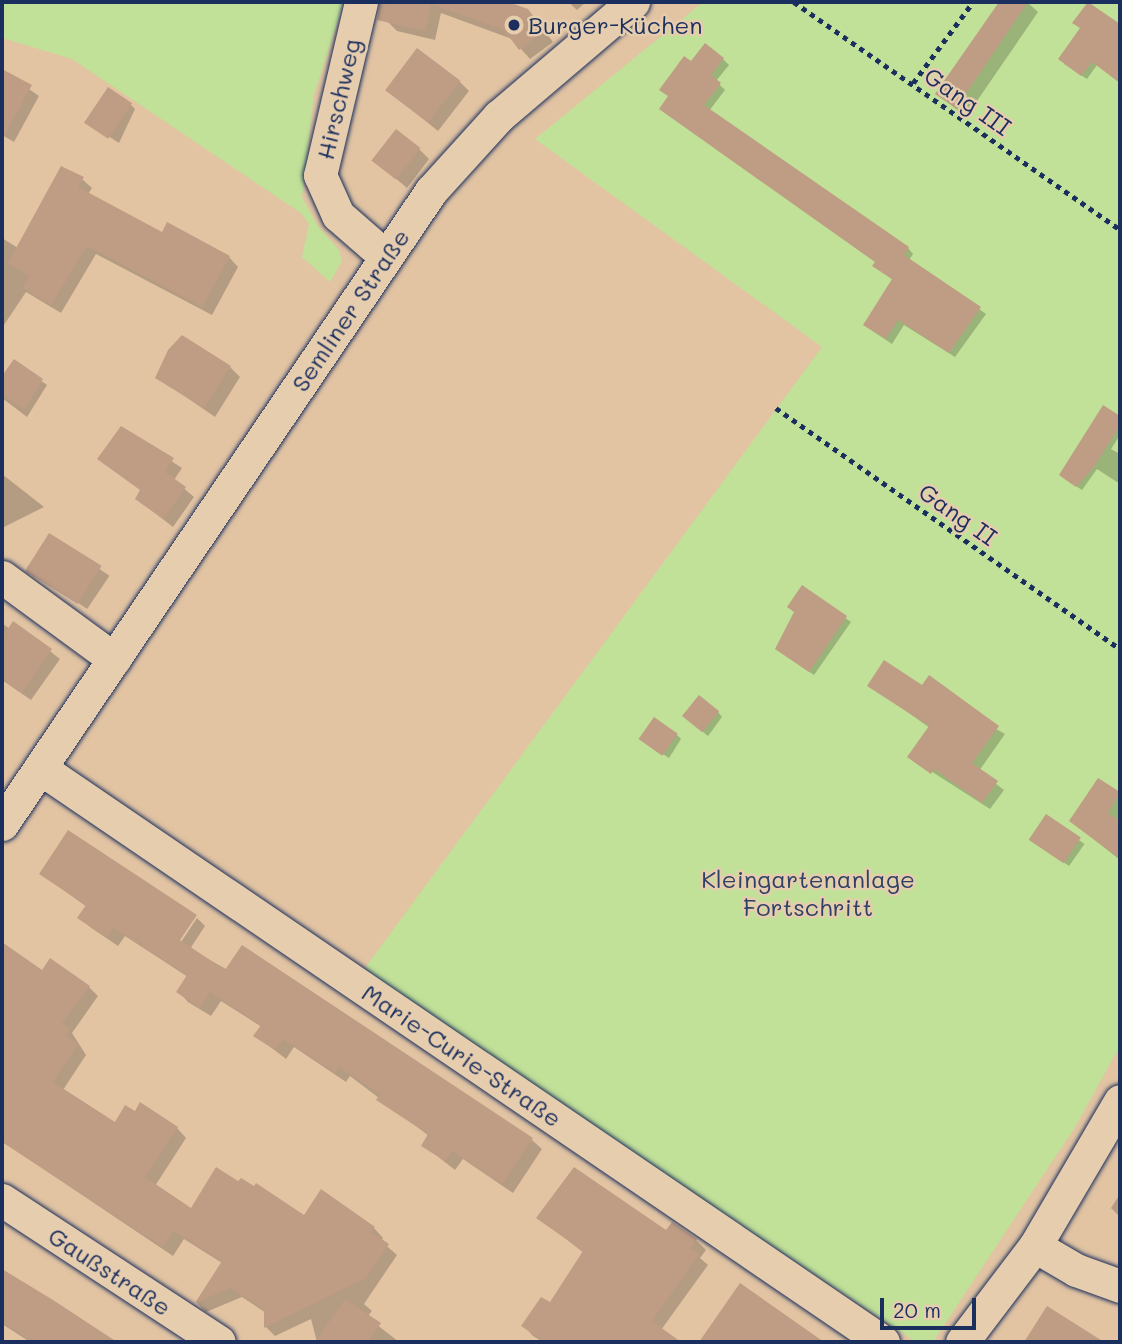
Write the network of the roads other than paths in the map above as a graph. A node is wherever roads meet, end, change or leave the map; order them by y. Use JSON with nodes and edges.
{"nodes":[{"id":1,"x":361,"y":2,"type":"edge"},
{"id":2,"x":633,"y":2,"type":"edge"},
{"id":3,"x":384,"y":256,"type":"junction"},
{"id":4,"x":2,"y":577,"type":"edge"},
{"id":5,"x":114,"y":659,"type":"junction"},
{"id":6,"x":40,"y":768,"type":"junction"},
{"id":7,"x":2,"y":824,"type":"edge"},
{"id":8,"x":1120,"y":1101,"type":"edge"},
{"id":9,"x":2,"y":1200,"type":"edge"},
{"id":10,"x":1035,"y":1246,"type":"junction"},
{"id":11,"x":1120,"y":1286,"type":"edge"},
{"id":12,"x":219,"y":1342,"type":"edge"},
{"id":13,"x":883,"y":1342,"type":"edge"},
{"id":14,"x":962,"y":1342,"type":"edge"}],
"edges":[{"from":1,"to":3,"type":"street","name":"Hirschweg"},
{"from":2,"to":3,"type":"street","name":"Semliner Straße"},
{"from":3,"to":5,"type":"street","name":"Semliner Straße"},
{"from":4,"to":5,"type":"street"},
{"from":5,"to":6,"type":"street","name":"Semliner Straße"},
{"from":6,"to":7,"type":"street","name":"Semliner Straße"},
{"from":6,"to":13,"type":"street","name":"Marie-Curie-Straße"},
{"from":8,"to":10,"type":"street"},
{"from":9,"to":12,"type":"street","name":"Gaußstraße"},
{"from":10,"to":11,"type":"street"},
{"from":10,"to":14,"type":"street"}]}
